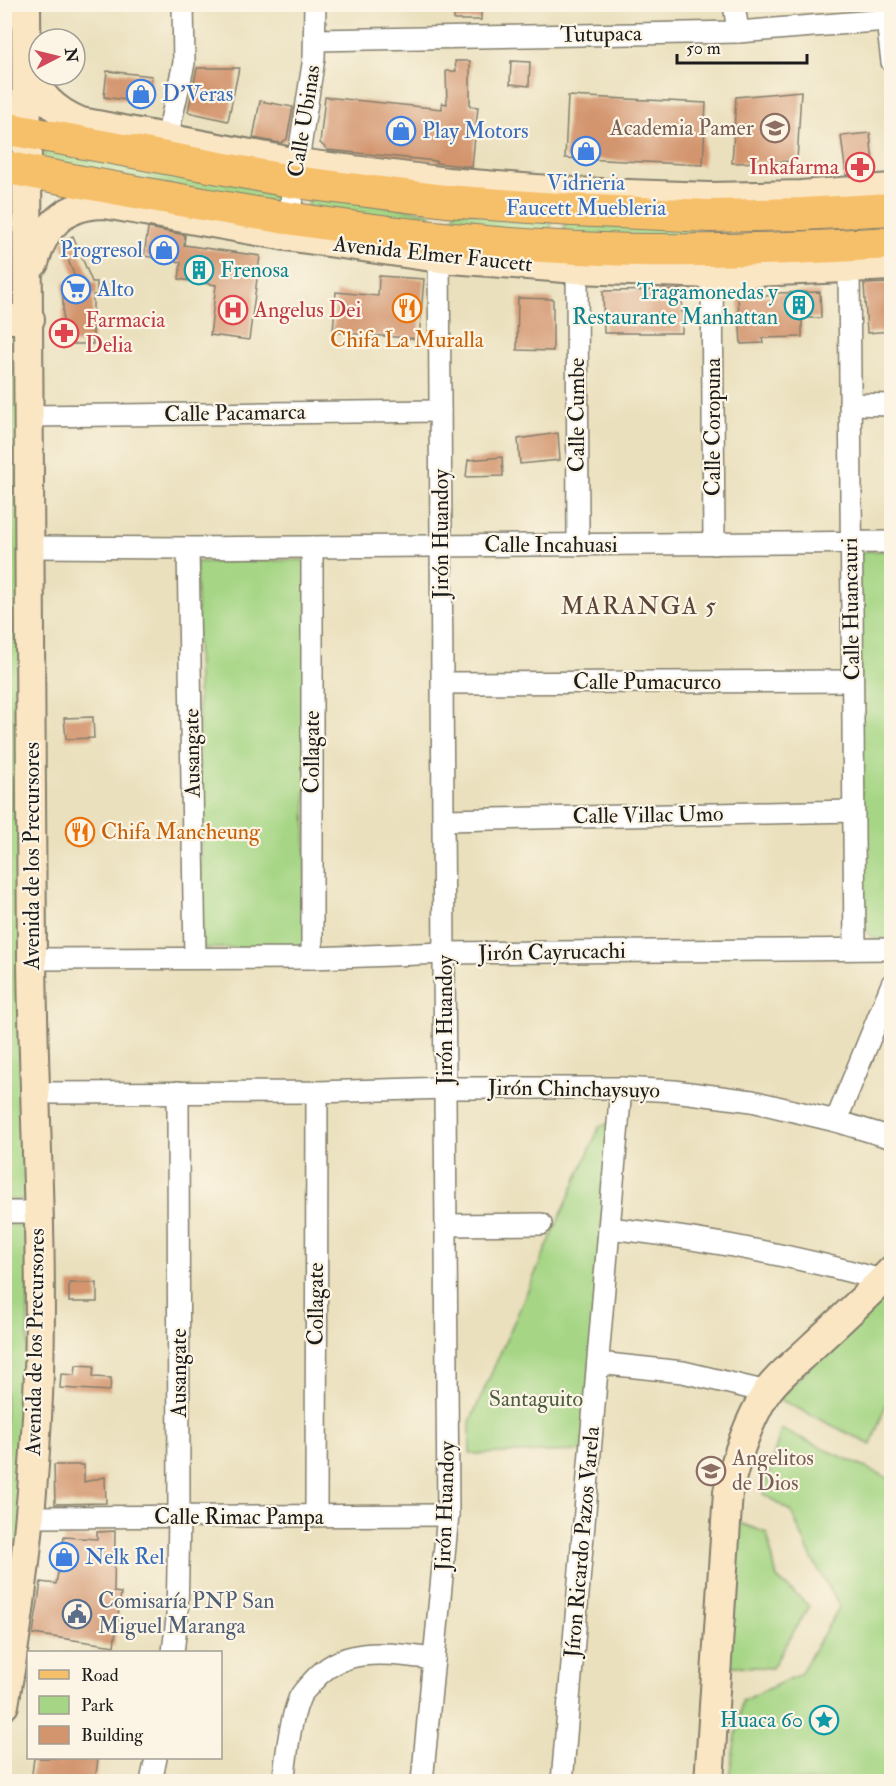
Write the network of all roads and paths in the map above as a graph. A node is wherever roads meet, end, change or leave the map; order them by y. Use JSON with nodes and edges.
{"nodes":[{"id":1,"x":26,"y":4,"type":"edge"},
{"id":2,"x":183,"y":4,"type":"edge"},
{"id":3,"x":315,"y":4,"type":"edge"},
{"id":4,"x":734,"y":4,"type":"edge"},
{"id":5,"x":886,"y":12,"type":"edge"},
{"id":6,"x":738,"y":32,"type":"junction"},
{"id":7,"x":315,"y":40,"type":"junction"},
{"id":8,"x":26,"y":56,"type":"junction"},
{"id":9,"x":891,"y":58,"type":"edge"},
{"id":10,"x":16,"y":130,"type":"edge"},
{"id":11,"x":167,"y":138,"type":"junction"},
{"id":12,"x":16,"y":169,"type":"edge"},
{"id":13,"x":296,"y":173,"type":"junction"},
{"id":14,"x":891,"y":188,"type":"edge"},
{"id":15,"x":446,"y":201,"type":"junction"},
{"id":16,"x":573,"y":201,"type":"junction"},
{"id":17,"x":146,"y":202,"type":"junction"},
{"id":18,"x":709,"y":206,"type":"junction"},
{"id":19,"x":891,"y":209,"type":"edge"},
{"id":20,"x":287,"y":227,"type":"junction"},
{"id":21,"x":891,"y":243,"type":"edge"},
{"id":22,"x":441,"y":248,"type":"junction"},
{"id":23,"x":577,"y":258,"type":"junction"},
{"id":24,"x":759,"y":262,"type":"junction"},
{"id":25,"x":710,"y":263,"type":"junction"},
{"id":26,"x":891,"y":266,"type":"edge"},
{"id":27,"x":849,"y":269,"type":"junction"},
{"id":28,"x":29,"y":289,"type":"junction"},
{"id":29,"x":17,"y":319,"type":"edge"},
{"id":30,"x":850,"y":404,"type":"junction"},
{"id":31,"x":891,"y":405,"type":"edge"},
{"id":32,"x":440,"y":411,"type":"junction"},
{"id":33,"x":30,"y":416,"type":"junction"},
{"id":34,"x":891,"y":542,"type":"edge"},
{"id":35,"x":851,"y":543,"type":"junction"},
{"id":36,"x":714,"y":544,"type":"junction"},
{"id":37,"x":578,"y":545,"type":"junction"},
{"id":38,"x":441,"y":546,"type":"junction"},
{"id":39,"x":30,"y":547,"type":"junction"},
{"id":40,"x":312,"y":547,"type":"junction"},
{"id":41,"x":188,"y":548,"type":"junction"},
{"id":42,"x":852,"y":681,"type":"junction"},
{"id":43,"x":442,"y":683,"type":"junction"},
{"id":44,"x":853,"y":811,"type":"junction"},
{"id":45,"x":444,"y":819,"type":"junction"},
{"id":46,"x":855,"y":948,"type":"junction"},
{"id":47,"x":891,"y":949,"type":"edge"},
{"id":48,"x":445,"y":953,"type":"junction"},
{"id":49,"x":195,"y":958,"type":"junction"},
{"id":50,"x":312,"y":958,"type":"junction"},
{"id":51,"x":32,"y":959,"type":"junction"},
{"id":52,"x":891,"y":984,"type":"edge"},
{"id":53,"x":446,"y":1088,"type":"junction"},
{"id":54,"x":621,"y":1088,"type":"junction"},
{"id":55,"x":178,"y":1092,"type":"junction"},
{"id":56,"x":316,"y":1092,"type":"junction"},
{"id":57,"x":34,"y":1093,"type":"junction"},
{"id":58,"x":836,"y":1121,"type":"junction"},
{"id":59,"x":891,"y":1138,"type":"edge"},
{"id":60,"x":4,"y":1212,"type":"edge"},
{"id":61,"x":38,"y":1212,"type":"junction"},
{"id":62,"x":541,"y":1224,"type":"dead end"},
{"id":63,"x":447,"y":1225,"type":"junction"},
{"id":64,"x":609,"y":1228,"type":"junction"},
{"id":65,"x":887,"y":1275,"type":"edge"},
{"id":66,"x":598,"y":1363,"type":"junction"},
{"id":67,"x":767,"y":1392,"type":"junction"},
{"id":68,"x":448,"y":1515,"type":"junction"},
{"id":69,"x":316,"y":1516,"type":"junction"},
{"id":70,"x":29,"y":1517,"type":"junction"},
{"id":71,"x":179,"y":1517,"type":"junction"},
{"id":72,"x":173,"y":1651,"type":"edge"},
{"id":73,"x":434,"y":1659,"type":"junction"},
{"id":74,"x":4,"y":1705,"type":"edge"},
{"id":75,"x":156,"y":1759,"type":"edge"},
{"id":76,"x":152,"y":1782,"type":"edge"},
{"id":77,"x":283,"y":1782,"type":"edge"},
{"id":78,"x":422,"y":1782,"type":"edge"},
{"id":79,"x":562,"y":1782,"type":"edge"},
{"id":80,"x":710,"y":1782,"type":"edge"}],
"edges":[{"from":1,"to":8,"type":"main road","name":"Avenida de los Precursores"},
{"from":2,"to":11,"type":"street"},
{"from":3,"to":7,"type":"street","name":"Calle Ubinas"},
{"from":4,"to":6,"type":"street"},
{"from":5,"to":6,"type":"street","name":"Tutupaca"},
{"from":5,"to":9,"type":"street"},
{"from":6,"to":7,"type":"street","name":"Tutupaca"},
{"from":7,"to":13,"type":"street","name":"Calle Ubinas"},
{"from":8,"to":10,"type":"main road","name":"Avenida de los Precursores"},
{"from":8,"to":11,"type":"main road"},
{"from":10,"to":12,"type":"main road","name":"Avenida de los Precursores"},
{"from":10,"to":13,"type":"main road"},
{"from":11,"to":13,"type":"main road"},
{"from":12,"to":17,"type":"main road","name":"Avenida Elmer Faucett"},
{"from":12,"to":28,"type":"main road","name":"Avenida de los Precursores"},
{"from":13,"to":15,"type":"main road"},
{"from":13,"to":16,"type":"main road"},
{"from":13,"to":20,"type":"street","name":"Calle Ubinas"},
{"from":14,"to":18,"type":"main road"},
{"from":15,"to":16,"type":"main road"},
{"from":15,"to":22,"type":"main road"},
{"from":16,"to":18,"type":"main road"},
{"from":17,"to":20,"type":"main road","name":"Avenida Elmer Faucett"},
{"from":17,"to":28,"type":"main road","name":"Avenida Elmer Faucett"},
{"from":18,"to":19,"type":"main road"},
{"from":18,"to":25,"type":"main road"},
{"from":20,"to":22,"type":"main road","name":"Avenida Elmer Faucett"},
{"from":21,"to":24,"type":"main road","name":"Avenida Elmer Faucett"},
{"from":22,"to":23,"type":"main road","name":"Avenida Elmer Faucett"},
{"from":22,"to":32,"type":"street","name":"Jirón Huandoy"},
{"from":23,"to":25,"type":"main road","name":"Avenida Elmer Faucett"},
{"from":23,"to":37,"type":"street","name":"Calle Cumbe"},
{"from":24,"to":25,"type":"main road","name":"Avenida Elmer Faucett"},
{"from":24,"to":27,"type":"main road","name":"Avenida Elmer Faucett"},
{"from":25,"to":36,"type":"street","name":"Calle Coropuna"},
{"from":26,"to":27,"type":"main road","name":"Avenida Elmer Faucett"},
{"from":27,"to":30,"type":"street","name":"Calle Huancauri"},
{"from":28,"to":29,"type":"main road","name":"Avenida de los Precursores"},
{"from":29,"to":33,"type":"main road","name":"Avenida de los Precursores"},
{"from":30,"to":31,"type":"street"},
{"from":30,"to":35,"type":"street","name":"Calle Huancauri"},
{"from":32,"to":33,"type":"street","name":"Calle Pacamarca"},
{"from":32,"to":38,"type":"street","name":"Jirón Huandoy"},
{"from":33,"to":39,"type":"main road","name":"Avenida de los Precursores"},
{"from":34,"to":35,"type":"street","name":"Calle Incahuasi"},
{"from":35,"to":36,"type":"street","name":"Calle Incahuasi"},
{"from":35,"to":42,"type":"street","name":"Calle Huancauri"},
{"from":36,"to":37,"type":"street","name":"Calle Incahuasi"},
{"from":37,"to":38,"type":"street","name":"Calle Incahuasi"},
{"from":38,"to":40,"type":"street","name":"Calle Incahuasi"},
{"from":38,"to":43,"type":"street","name":"Jirón Huandoy"},
{"from":39,"to":41,"type":"street","name":"Calle Incahuasi"},
{"from":39,"to":51,"type":"main road","name":"Avenida de los Precursores"},
{"from":40,"to":41,"type":"street","name":"Calle Incahuasi"},
{"from":40,"to":50,"type":"street","name":"Collagate"},
{"from":41,"to":49,"type":"street","name":"Ausangate"},
{"from":42,"to":43,"type":"street","name":"Calle Pumacurco"},
{"from":42,"to":44,"type":"street","name":"Calle Huancauri"},
{"from":43,"to":45,"type":"street","name":"Jirón Huandoy"},
{"from":44,"to":45,"type":"street","name":"Calle Villac Umo"},
{"from":44,"to":46,"type":"street","name":"Calle Huancauri"},
{"from":45,"to":48,"type":"street","name":"Jirón Huandoy"},
{"from":46,"to":47,"type":"street","name":"Jirón Cayrucachi"},
{"from":46,"to":48,"type":"street","name":"Jirón Cayrucachi"},
{"from":48,"to":50,"type":"street","name":"Jirón Cayrucachi"},
{"from":48,"to":53,"type":"street","name":"Jirón Huandoy"},
{"from":49,"to":50,"type":"street","name":"Jirón Cayrucachi"},
{"from":49,"to":51,"type":"street","name":"Jirón Cayrucachi"},
{"from":51,"to":57,"type":"main road","name":"Avenida de los Precursores"},
{"from":52,"to":58,"type":"street"},
{"from":53,"to":54,"type":"street","name":"Jirón Chinchaysuyo"},
{"from":53,"to":56,"type":"street","name":"Jirón Chinchaysuyo"},
{"from":53,"to":63,"type":"street","name":"Jirón Huandoy"},
{"from":54,"to":58,"type":"street","name":"Jirón Chinchaysuyo"},
{"from":54,"to":64,"type":"street","name":"Jíron Ricardo Pazos Varela"},
{"from":55,"to":56,"type":"street","name":"Jirón Chinchaysuyo"},
{"from":55,"to":57,"type":"street","name":"Jirón Chinchaysuyo"},
{"from":55,"to":71,"type":"street","name":"Ausangate"},
{"from":56,"to":69,"type":"street","name":"Collagate"},
{"from":57,"to":61,"type":"main road","name":"Avenida de los Precursores"},
{"from":58,"to":59,"type":"street","name":"Jirón Chinchaysuyo"},
{"from":60,"to":61,"type":"street"},
{"from":61,"to":70,"type":"main road","name":"Avenida de los Precursores"},
{"from":62,"to":63,"type":"street"},
{"from":63,"to":68,"type":"street","name":"Jirón Huandoy"},
{"from":64,"to":65,"type":"street"},
{"from":64,"to":66,"type":"street","name":"Jíron Ricardo Pazos Varela"},
{"from":65,"to":67,"type":"main road"},
{"from":66,"to":67,"type":"street"},
{"from":66,"to":79,"type":"street","name":"Jíron Ricardo Pazos Varela"},
{"from":67,"to":80,"type":"main road"},
{"from":68,"to":69,"type":"street","name":"Calle Rimac Pampa"},
{"from":68,"to":73,"type":"street","name":"Jirón Huandoy"},
{"from":69,"to":71,"type":"street","name":"Calle Rimac Pampa"},
{"from":70,"to":71,"type":"street","name":"Calle Rimac Pampa"},
{"from":70,"to":74,"type":"main road","name":"Avenida de los Precursores"},
{"from":71,"to":72,"type":"street","name":"Ausangate"},
{"from":73,"to":77,"type":"street"},
{"from":73,"to":78,"type":"street","name":"Jirón Huandoy"},
{"from":75,"to":76,"type":"street"}]}
